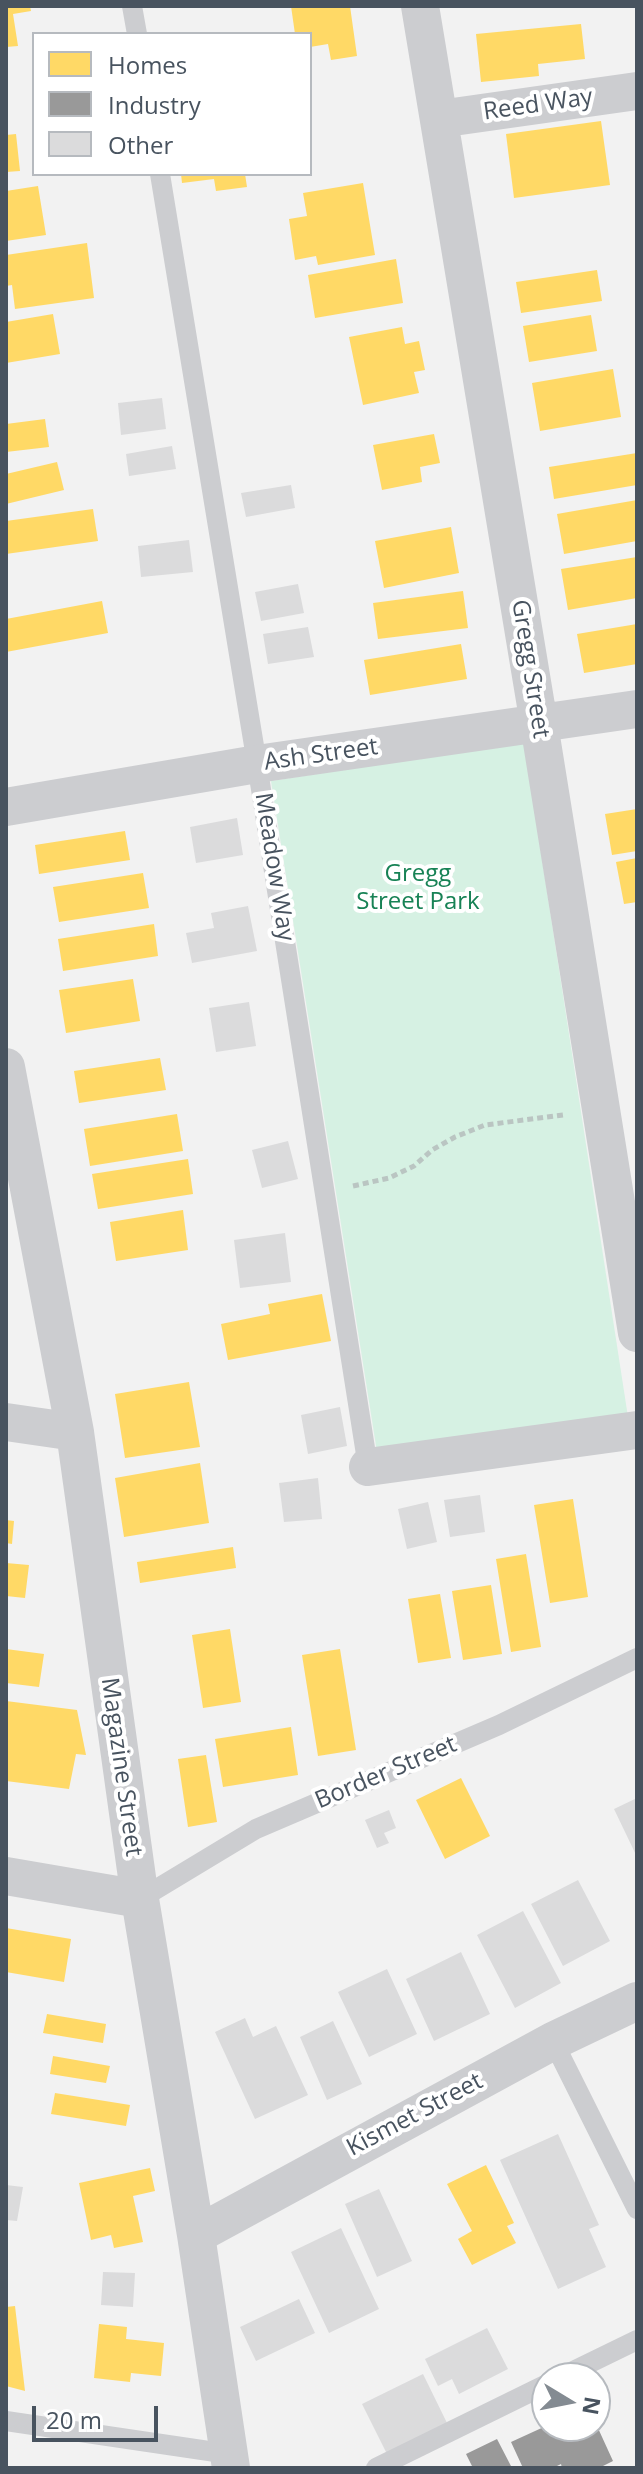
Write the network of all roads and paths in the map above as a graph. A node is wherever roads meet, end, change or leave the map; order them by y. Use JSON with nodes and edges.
{"nodes":[{"id":1,"x":132,"y":6,"type":"edge"},
{"id":2,"x":420,"y":6,"type":"edge"},
{"id":3,"x":137,"y":32,"type":"edge"},
{"id":4,"x":637,"y":91,"type":"edge"},
{"id":5,"x":439,"y":119,"type":"junction"},
{"id":6,"x":160,"y":176,"type":"edge"},
{"id":7,"x":637,"y":709,"type":"edge"},
{"id":8,"x":539,"y":724,"type":"junction"},
{"id":9,"x":257,"y":764,"type":"junction"},
{"id":10,"x":6,"y":807,"type":"edge"},
{"id":11,"x":6,"y":1067,"type":"edge"},
{"id":12,"x":557,"y":1116,"type":"dead end"},
{"id":13,"x":325,"y":1192,"type":"junction"},
{"id":14,"x":637,"y":1333,"type":"edge"},
{"id":15,"x":6,"y":1422,"type":"edge"},
{"id":16,"x":637,"y":1430,"type":"edge"},
{"id":17,"x":75,"y":1432,"type":"junction"},
{"id":18,"x":368,"y":1467,"type":"joint"},
{"id":19,"x":637,"y":1658,"type":"edge"},
{"id":20,"x":6,"y":1876,"type":"edge"},
{"id":21,"x":140,"y":1899,"type":"junction"},
{"id":22,"x":637,"y":2001,"type":"edge"},
{"id":23,"x":553,"y":2041,"type":"junction"},
{"id":24,"x":637,"y":2209,"type":"edge"},
{"id":25,"x":196,"y":2235,"type":"junction"},
{"id":26,"x":637,"y":2340,"type":"edge"},
{"id":27,"x":592,"y":2362,"type":"edge"},
{"id":28,"x":531,"y":2392,"type":"edge"},
{"id":29,"x":6,"y":2421,"type":"edge"},
{"id":30,"x":230,"y":2461,"type":"edge"},
{"id":31,"x":376,"y":2468,"type":"edge"}],
"edges":[{"from":1,"to":3,"type":"lane"},
{"from":2,"to":5,"type":"street","name":"Gregg Street"},
{"from":4,"to":5,"type":"street","name":"Reed Way"},
{"from":5,"to":8,"type":"street","name":"Gregg Street"},
{"from":6,"to":9,"type":"lane","name":"Meadow Way"},
{"from":7,"to":8,"type":"street","name":"Ash Street"},
{"from":8,"to":9,"type":"street","name":"Ash Street"},
{"from":8,"to":14,"type":"street","name":"Gregg Street"},
{"from":9,"to":10,"type":"street","name":"Ash Street"},
{"from":9,"to":13,"type":"lane","name":"Meadow Way"},
{"from":11,"to":17,"type":"street","name":"Magazine Street"},
{"from":12,"to":13,"type":"path"},
{"from":13,"to":18,"type":"lane","name":"Meadow Way"},
{"from":15,"to":17,"type":"street"},
{"from":16,"to":18,"type":"street"},
{"from":17,"to":21,"type":"street","name":"Magazine Street"},
{"from":19,"to":21,"type":"lane","name":"Border Street"},
{"from":20,"to":21,"type":"street"},
{"from":21,"to":25,"type":"street","name":"Magazine Street"},
{"from":22,"to":23,"type":"street","name":"Kismet Street"},
{"from":23,"to":24,"type":"lane"},
{"from":23,"to":25,"type":"street","name":"Kismet Street"},
{"from":25,"to":30,"type":"street","name":"Magazine Street"},
{"from":26,"to":27,"type":"lane"},
{"from":28,"to":31,"type":"lane"},
{"from":29,"to":30,"type":"lane"}]}
